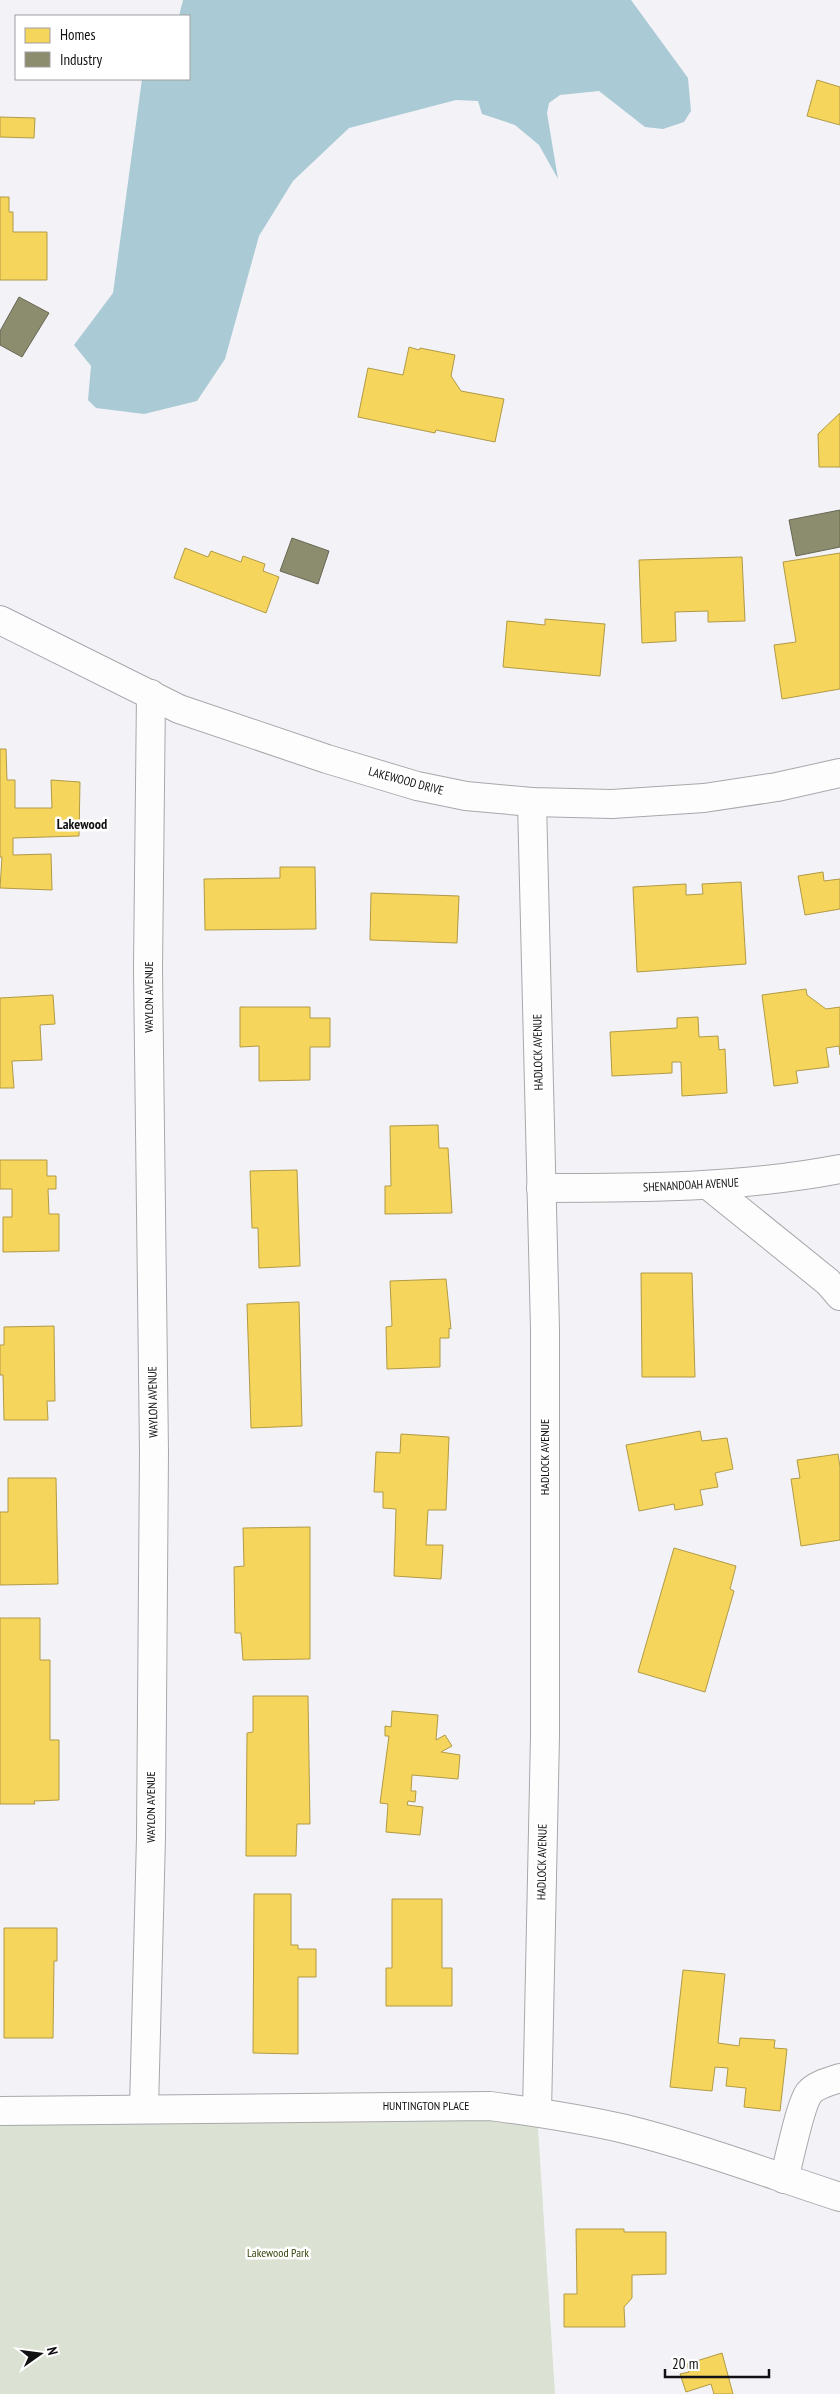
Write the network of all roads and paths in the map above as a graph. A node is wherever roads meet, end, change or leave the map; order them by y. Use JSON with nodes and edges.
{"nodes":[{"id":1,"x":0,"y":620,"type":"edge"},
{"id":2,"x":151,"y":694,"type":"junction"},
{"id":3,"x":840,"y":773,"type":"edge"},
{"id":4,"x":532,"y":802,"type":"junction"},
{"id":5,"x":840,"y":1169,"type":"edge"},
{"id":6,"x":708,"y":1185,"type":"junction"},
{"id":7,"x":542,"y":1188,"type":"junction"},
{"id":8,"x":840,"y":1296,"type":"edge"},
{"id":9,"x":840,"y":2078,"type":"edge"},
{"id":10,"x":144,"y":2109,"type":"junction"},
{"id":11,"x":0,"y":2111,"type":"edge"},
{"id":12,"x":537,"y":2112,"type":"junction"},
{"id":13,"x":784,"y":2179,"type":"junction"},
{"id":14,"x":840,"y":2197,"type":"edge"}],
"edges":[{"from":1,"to":2,"type":"street","name":"LAKEWOOD DRIVE"},
{"from":2,"to":4,"type":"street","name":"LAKEWOOD DRIVE"},
{"from":2,"to":10,"type":"street","name":"WAYLON AVENUE"},
{"from":3,"to":4,"type":"street","name":"LAKEWOOD DRIVE"},
{"from":4,"to":7,"type":"street","name":"HADLOCK AVENUE"},
{"from":5,"to":6,"type":"street","name":"SHENANDOAH AVENUE"},
{"from":6,"to":7,"type":"street","name":"SHENANDOAH AVENUE"},
{"from":6,"to":8,"type":"street"},
{"from":7,"to":12,"type":"street","name":"HADLOCK AVENUE"},
{"from":9,"to":13,"type":"street"},
{"from":10,"to":11,"type":"street","name":"HUNTINGTON PLACE"},
{"from":10,"to":12,"type":"street","name":"HUNTINGTON PLACE"},
{"from":12,"to":13,"type":"street","name":"HUNTINGTON PLACE"},
{"from":13,"to":14,"type":"street","name":"HUNTINGTON PLACE"}]}
